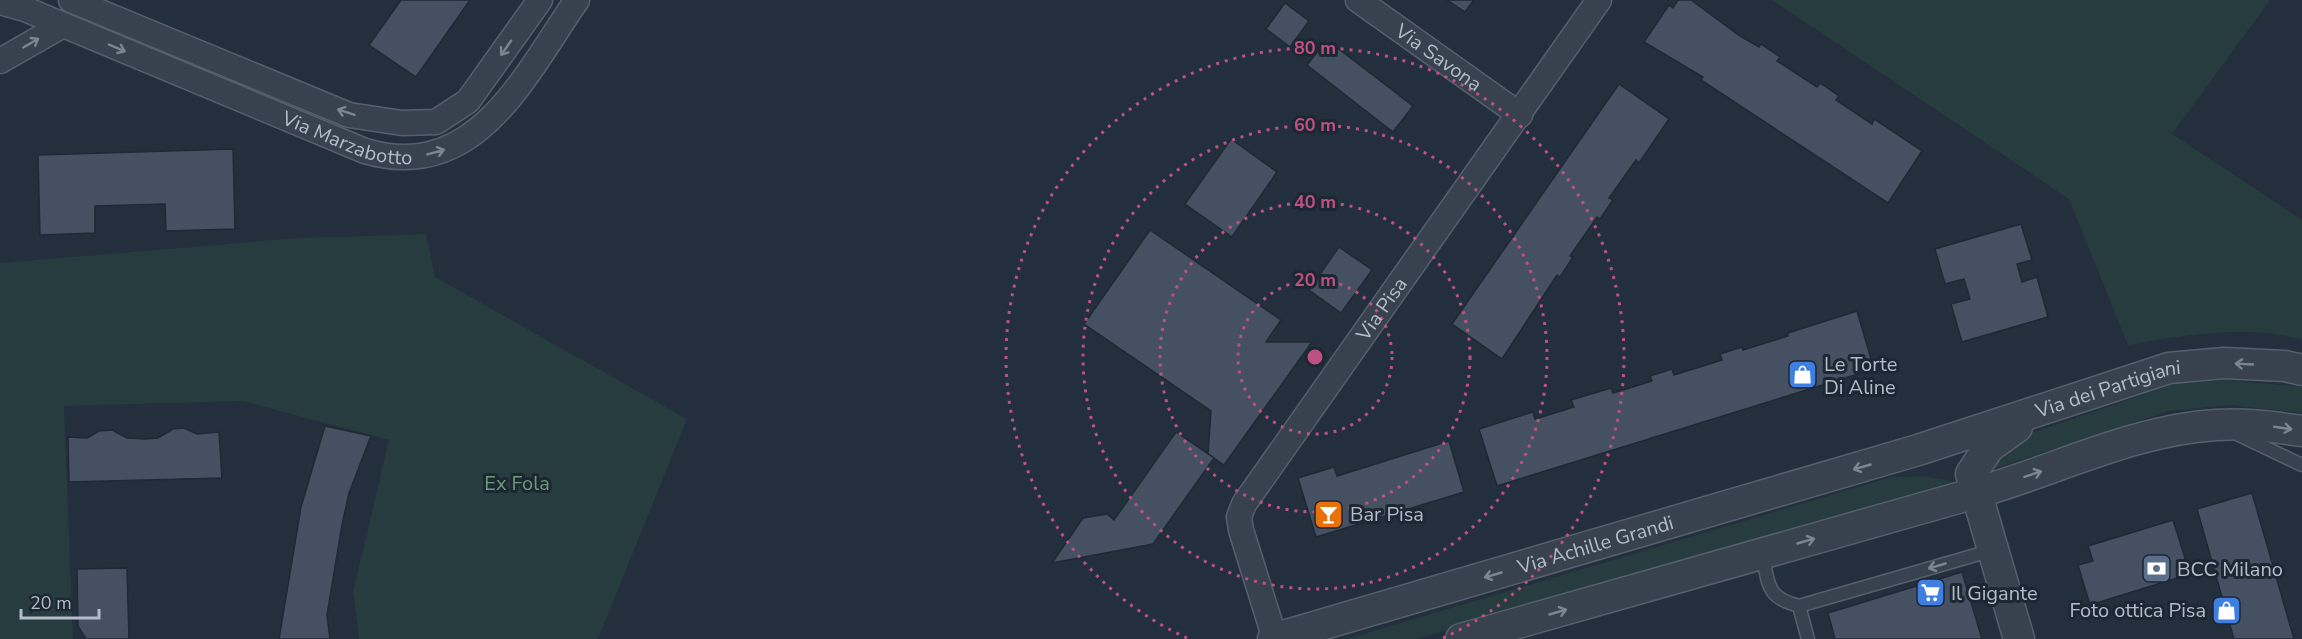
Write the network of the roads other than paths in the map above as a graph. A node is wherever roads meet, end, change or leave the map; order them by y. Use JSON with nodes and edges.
{"nodes":[{"id":1,"x":71,"y":0,"type":"edge"},
{"id":2,"x":540,"y":0,"type":"edge"},
{"id":3,"x":577,"y":0,"type":"edge"},
{"id":4,"x":1358,"y":0,"type":"edge"},
{"id":5,"x":1599,"y":0,"type":"edge"},
{"id":6,"x":0,"y":2,"type":"edge"},
{"id":7,"x":63,"y":25,"type":"junction"},
{"id":8,"x":0,"y":61,"type":"edge"},
{"id":9,"x":1520,"y":115,"type":"junction"},
{"id":10,"x":2302,"y":370,"type":"edge"},
{"id":11,"x":2039,"y":411,"type":"junction"},
{"id":12,"x":2216,"y":425,"type":"junction"},
{"id":13,"x":2302,"y":431,"type":"edge"},
{"id":14,"x":1918,"y":450,"type":"junction"},
{"id":15,"x":2302,"y":465,"type":"edge"},
{"id":16,"x":1974,"y":483,"type":"junction"},
{"id":17,"x":1993,"y":550,"type":"junction"},
{"id":18,"x":1762,"y":553,"type":"junction"},
{"id":19,"x":1798,"y":606,"type":"junction"},
{"id":20,"x":1274,"y":639,"type":"edge"},
{"id":21,"x":1461,"y":639,"type":"edge"},
{"id":22,"x":1808,"y":639,"type":"edge"},
{"id":23,"x":2019,"y":639,"type":"edge"}],
"edges":[{"from":2,"to":1,"type":"street","name":"Via Marzabotto","one_way":true},
{"from":7,"to":3,"type":"street","name":"Via Marzabotto","one_way":true},
{"from":4,"to":9,"type":"street","name":"Via Savona"},
{"from":5,"to":9,"type":"street","name":"Via Pisa"},
{"from":6,"to":7,"type":"street","name":"Via Marzabotto"},
{"from":8,"to":7,"type":"street","one_way":true},
{"from":9,"to":20,"type":"street","name":"Via Pisa"},
{"from":10,"to":11,"type":"street","name":"Via dei Partigiani","one_way":true},
{"from":11,"to":14,"type":"street","name":"Via dei Partigiani"},
{"from":11,"to":16,"type":"street"},
{"from":12,"to":13,"type":"street","one_way":true},
{"from":12,"to":15,"type":"lane"},
{"from":16,"to":12,"type":"street","one_way":true},
{"from":14,"to":16,"type":"street"},
{"from":14,"to":20,"type":"street","name":"Via Achille Grandi","one_way":true},
{"from":16,"to":17,"type":"street"},
{"from":18,"to":16,"type":"street","one_way":true},
{"from":17,"to":19,"type":"lane","one_way":true},
{"from":17,"to":23,"type":"street"},
{"from":18,"to":19,"type":"lane"},
{"from":21,"to":18,"type":"street","one_way":true},
{"from":19,"to":22,"type":"lane"}]}
